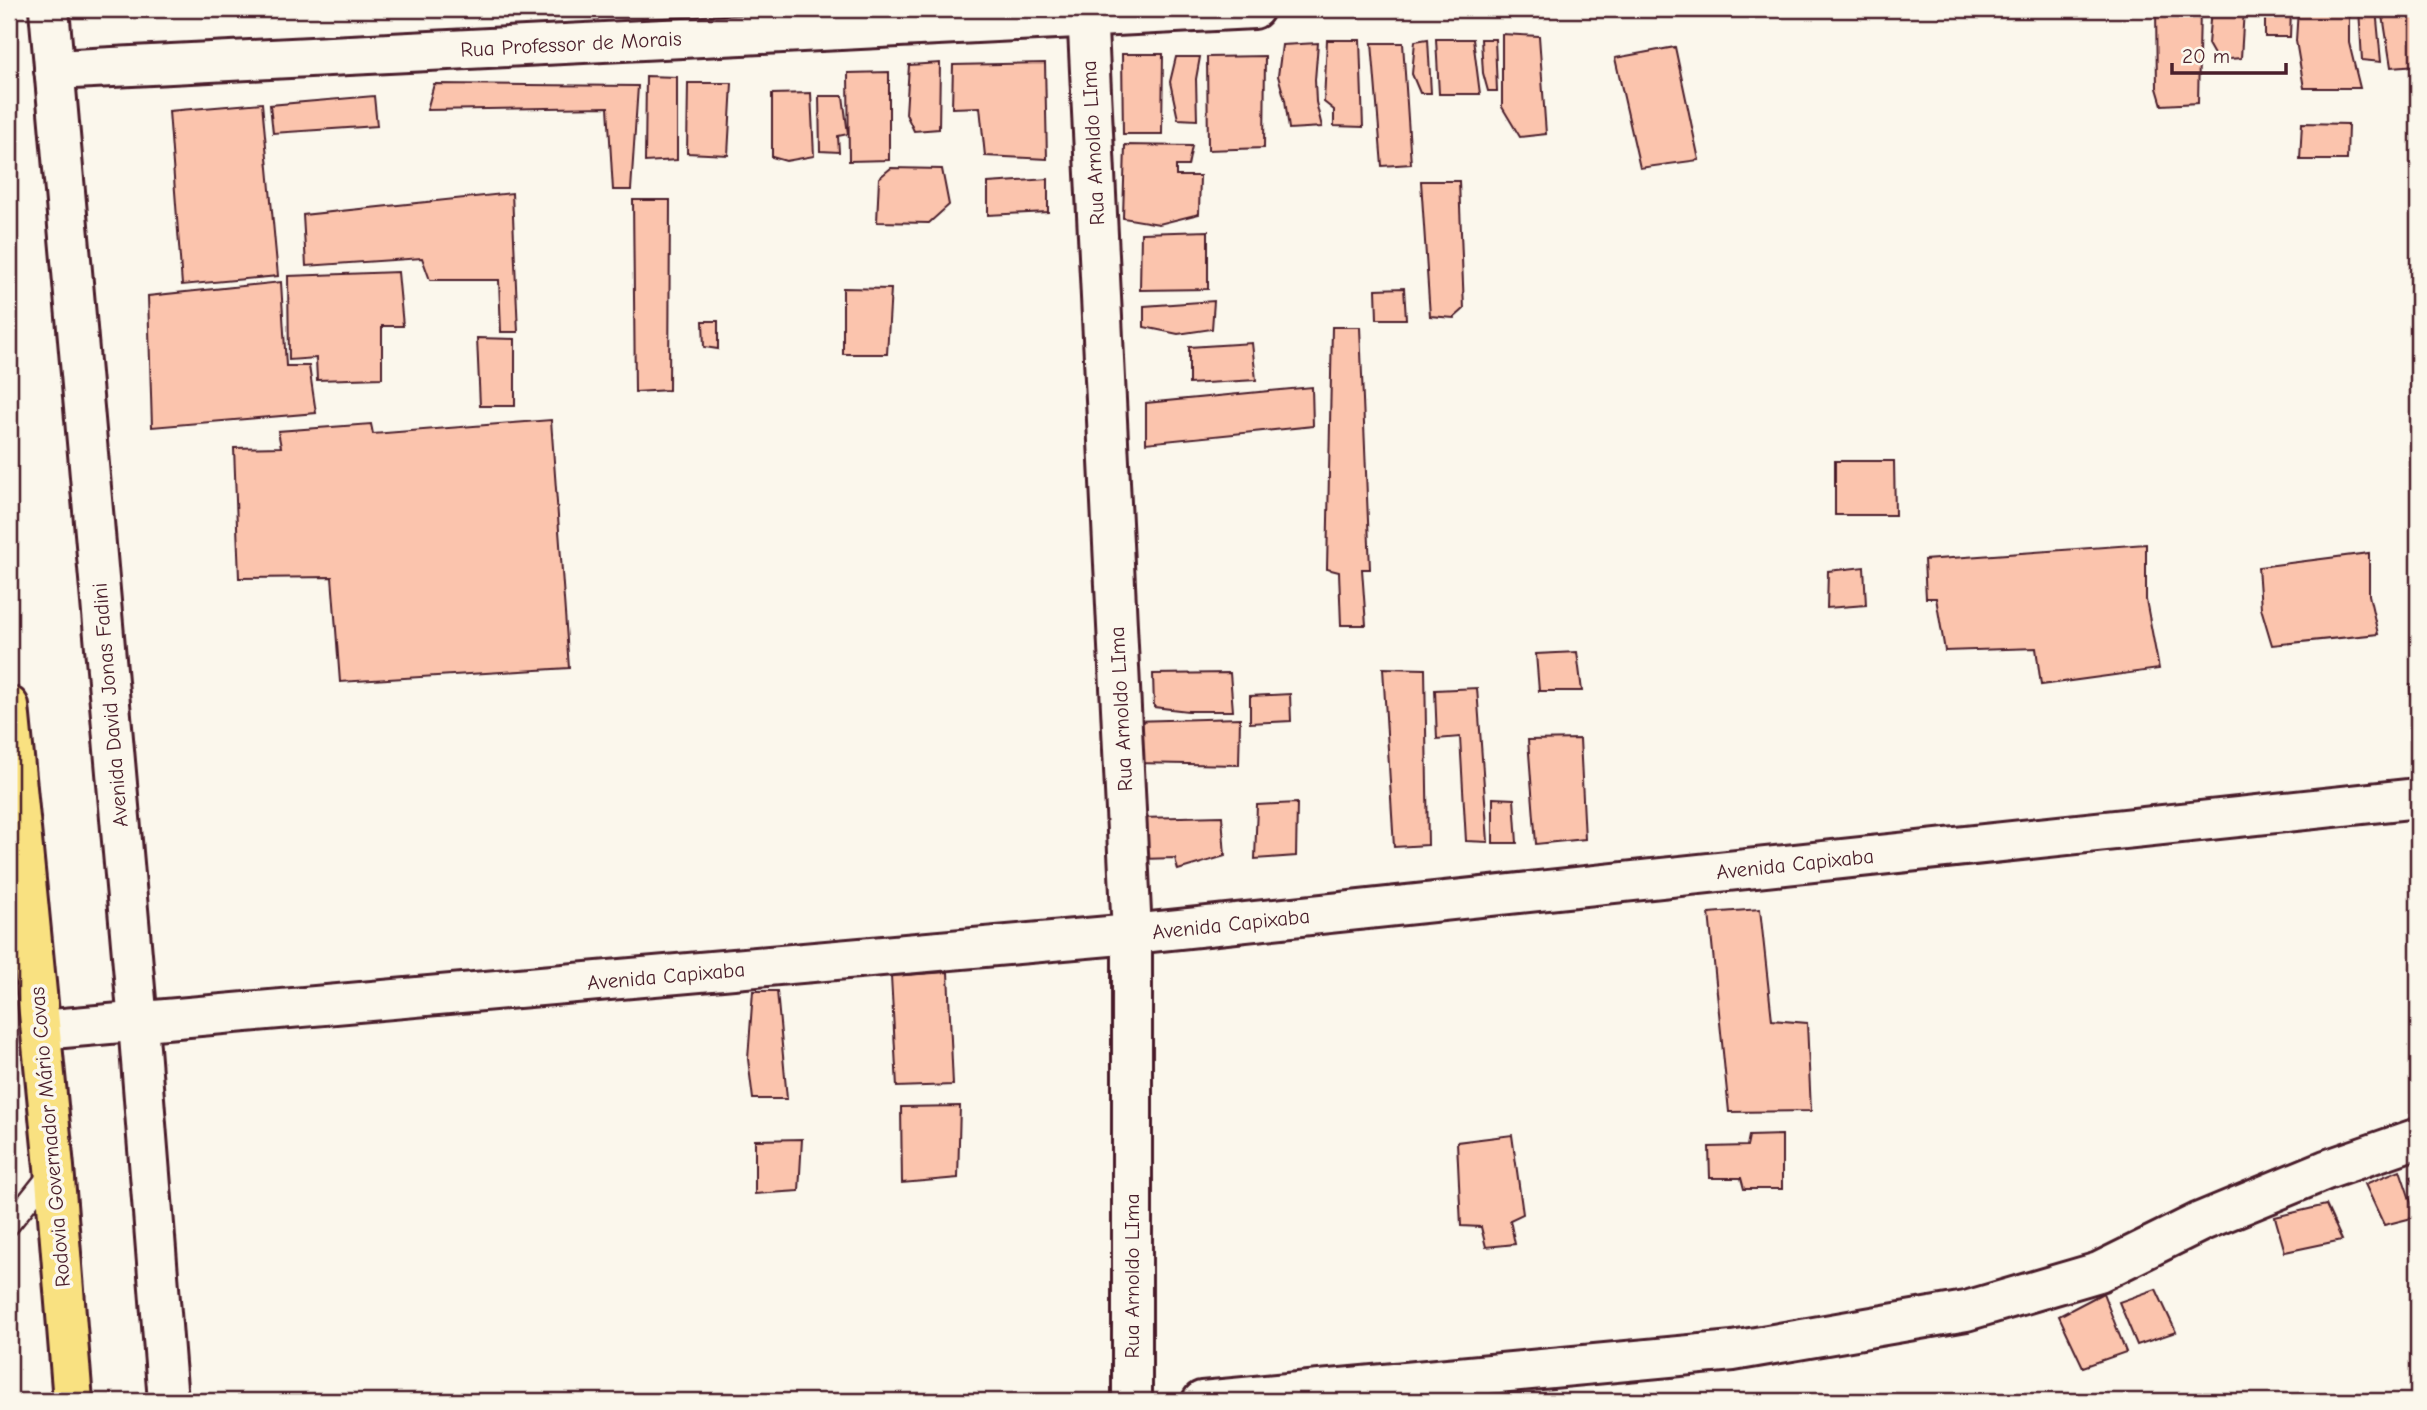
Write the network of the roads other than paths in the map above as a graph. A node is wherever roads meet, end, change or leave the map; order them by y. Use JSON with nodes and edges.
{"nodes":[{"id":1,"x":49,"y":9,"type":"edge"},
{"id":2,"x":1254,"y":9,"type":"edge"},
{"id":3,"x":1087,"y":13,"type":"edge"},
{"id":4,"x":54,"y":70,"type":"junction"},
{"id":5,"x":9,"y":706,"type":"edge"},
{"id":6,"x":2418,"y":798,"type":"edge"},
{"id":7,"x":1132,"y":934,"type":"junction"},
{"id":8,"x":138,"y":1023,"type":"junction"},
{"id":9,"x":41,"y":1030,"type":"junction"},
{"id":10,"x":2418,"y":1138,"type":"edge"},
{"id":11,"x":54,"y":1167,"type":"junction"},
{"id":12,"x":9,"y":1225,"type":"edge"},
{"id":13,"x":73,"y":1401,"type":"edge"},
{"id":14,"x":168,"y":1401,"type":"edge"},
{"id":15,"x":1132,"y":1401,"type":"edge"},
{"id":16,"x":1202,"y":1401,"type":"edge"}],
"edges":[{"from":1,"to":4,"type":"street","name":"Avenida David Jonas Fadini"},
{"from":2,"to":3,"type":"street","name":"Rua Professor de Morais"},
{"from":3,"to":4,"type":"street","name":"Rua Professor de Morais"},
{"from":3,"to":7,"type":"street","name":"Rua Arnoldo LIma"},
{"from":4,"to":8,"type":"street","name":"Avenida David Jonas Fadini"},
{"from":5,"to":9,"type":"highway","name":"Rodovia Governador Mário Covas"},
{"from":6,"to":7,"type":"street","name":"Avenida Capixaba"},
{"from":7,"to":8,"type":"street","name":"Avenida Capixaba"},
{"from":7,"to":15,"type":"street","name":"Rua Arnoldo LIma"},
{"from":8,"to":9,"type":"street","name":"Avenida Capixaba"},
{"from":8,"to":14,"type":"street","name":"Avenida David Jonas Fadini"},
{"from":9,"to":11,"type":"highway","name":"Rodovia Governador Mário Covas"},
{"from":10,"to":16,"type":"street"},
{"from":11,"to":12,"type":"lane"},
{"from":11,"to":13,"type":"highway","name":"Rodovia Governador Mário Covas"}]}
